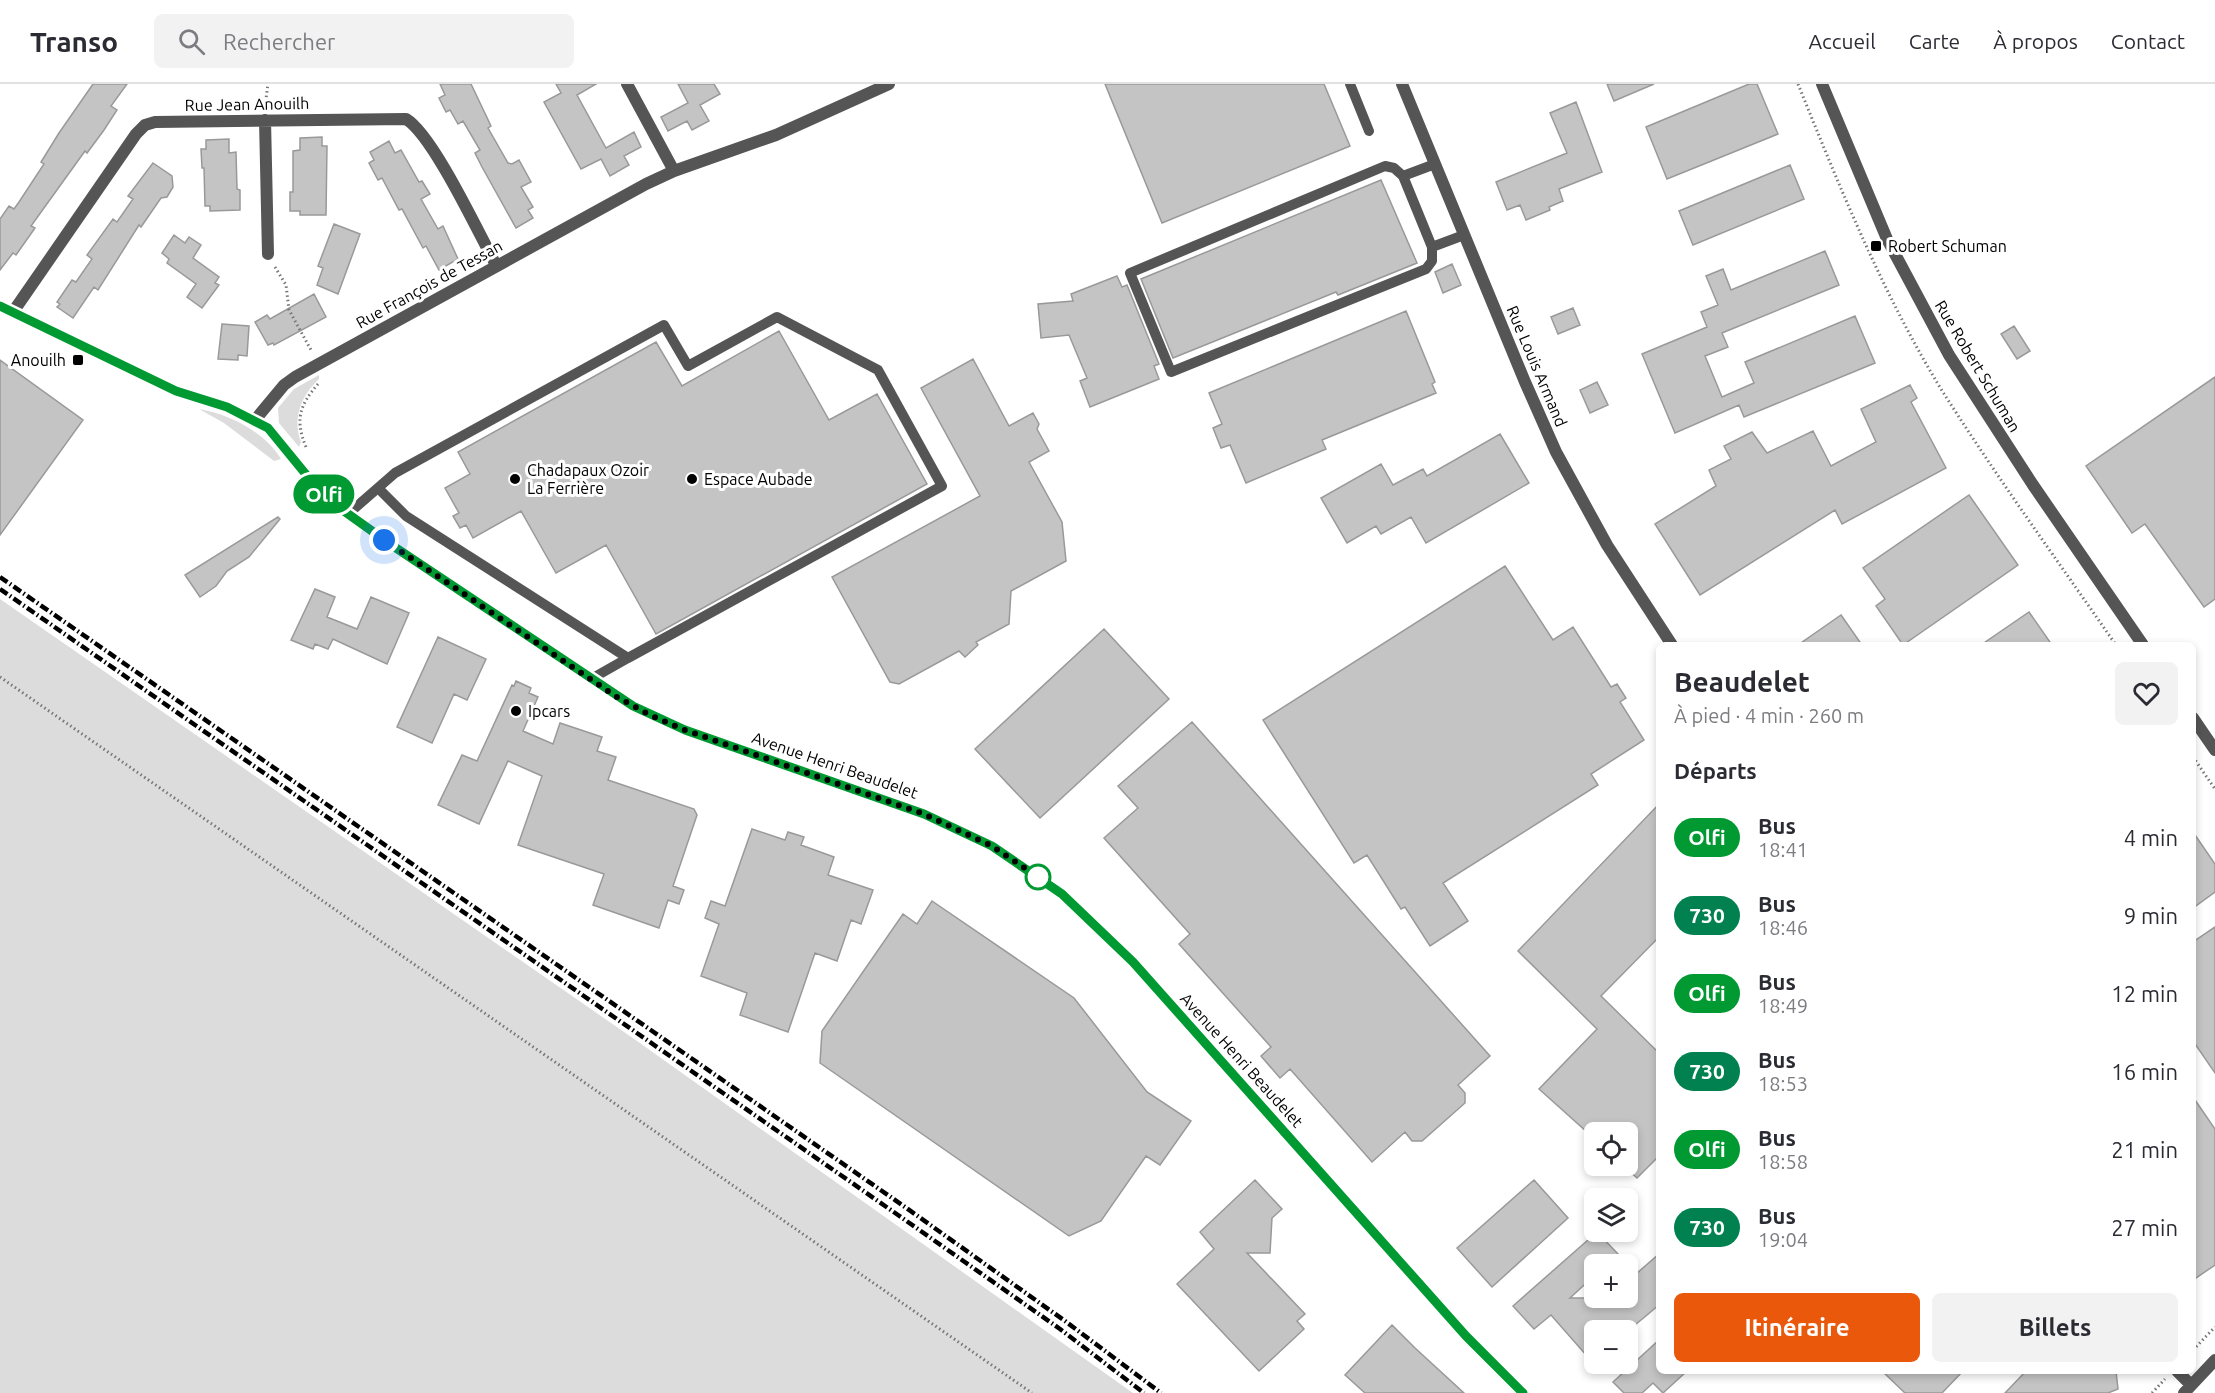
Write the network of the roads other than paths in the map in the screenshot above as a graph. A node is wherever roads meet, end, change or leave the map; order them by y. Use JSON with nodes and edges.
{"nodes":[{"id":1,"x":627,"y":84,"type":"edge"},
{"id":2,"x":889,"y":84,"type":"edge"},
{"id":3,"x":1350,"y":84,"type":"edge"},
{"id":4,"x":1402,"y":84,"type":"edge"},
{"id":5,"x":1822,"y":84,"type":"edge"},
{"id":6,"x":265,"y":120,"type":"junction"},
{"id":7,"x":1369,"y":131,"type":"dead end"},
{"id":8,"x":1435,"y":164,"type":"junction"},
{"id":9,"x":674,"y":171,"type":"junction"},
{"id":10,"x":1403,"y":177,"type":"junction"},
{"id":11,"x":1464,"y":235,"type":"junction"},
{"id":12,"x":1432,"y":248,"type":"junction"},
{"id":13,"x":268,"y":254,"type":"road end"},
{"id":14,"x":496,"y":265,"type":"junction"},
{"id":15,"x":0,"y":306,"type":"edge"},
{"id":16,"x":13,"y":312,"type":"junction"},
{"id":17,"x":255,"y":420,"type":"junction"},
{"id":18,"x":378,"y":488,"type":"junction"},
{"id":19,"x":348,"y":514,"type":"junction"},
{"id":20,"x":1670,"y":642,"type":"edge"},
{"id":21,"x":2141,"y":642,"type":"edge"},
{"id":22,"x":628,"y":658,"type":"junction"},
{"id":23,"x":591,"y":679,"type":"junction"},
{"id":24,"x":2196,"y":722,"type":"edge"},
{"id":25,"x":2215,"y":750,"type":"edge"},
{"id":26,"x":2215,"y":1360,"type":"edge"},
{"id":27,"x":2179,"y":1374,"type":"edge"},
{"id":28,"x":2187,"y":1389,"type":"edge"},
{"id":29,"x":1523,"y":1393,"type":"edge"}],
"edges":[{"from":1,"to":9,"type":"street"},
{"from":2,"to":9,"type":"street","name":"Rue François de Tessan"},
{"from":3,"to":7,"type":"lane"},
{"from":4,"to":8,"type":"street","name":"Rue Louis Armand"},
{"from":5,"to":21,"type":"street","name":"Rue Robert Schuman"},
{"from":6,"to":13,"type":"street"},
{"from":6,"to":14,"type":"street","name":"Rue Jean Anouilh"},
{"from":6,"to":16,"type":"street","name":"Rue Jean Anouilh"},
{"from":8,"to":10,"type":"lane"},
{"from":8,"to":11,"type":"street","name":"Rue Louis Armand"},
{"from":9,"to":14,"type":"street","name":"Rue François de Tessan"},
{"from":10,"to":12,"type":"lane"},
{"from":10,"to":12,"type":"lane"},
{"from":11,"to":12,"type":"lane"},
{"from":11,"to":20,"type":"street","name":"Rue Louis Armand"},
{"from":14,"to":17,"type":"street","name":"Rue François de Tessan"},
{"from":15,"to":16,"type":"street"},
{"from":16,"to":17,"type":"street"},
{"from":17,"to":19,"type":"street","name":"Avenue Henri Beaudelet"},
{"from":18,"to":19,"type":"lane"},
{"from":18,"to":22,"type":"lane"},
{"from":18,"to":22,"type":"lane"},
{"from":19,"to":23,"type":"street","name":"Avenue Henri Beaudelet"},
{"from":22,"to":23,"type":"lane"},
{"from":23,"to":29,"type":"street","name":"Avenue Henri Beaudelet"},
{"from":24,"to":25,"type":"street"},
{"from":26,"to":28,"type":"street"},
{"from":27,"to":28,"type":"street"}]}
